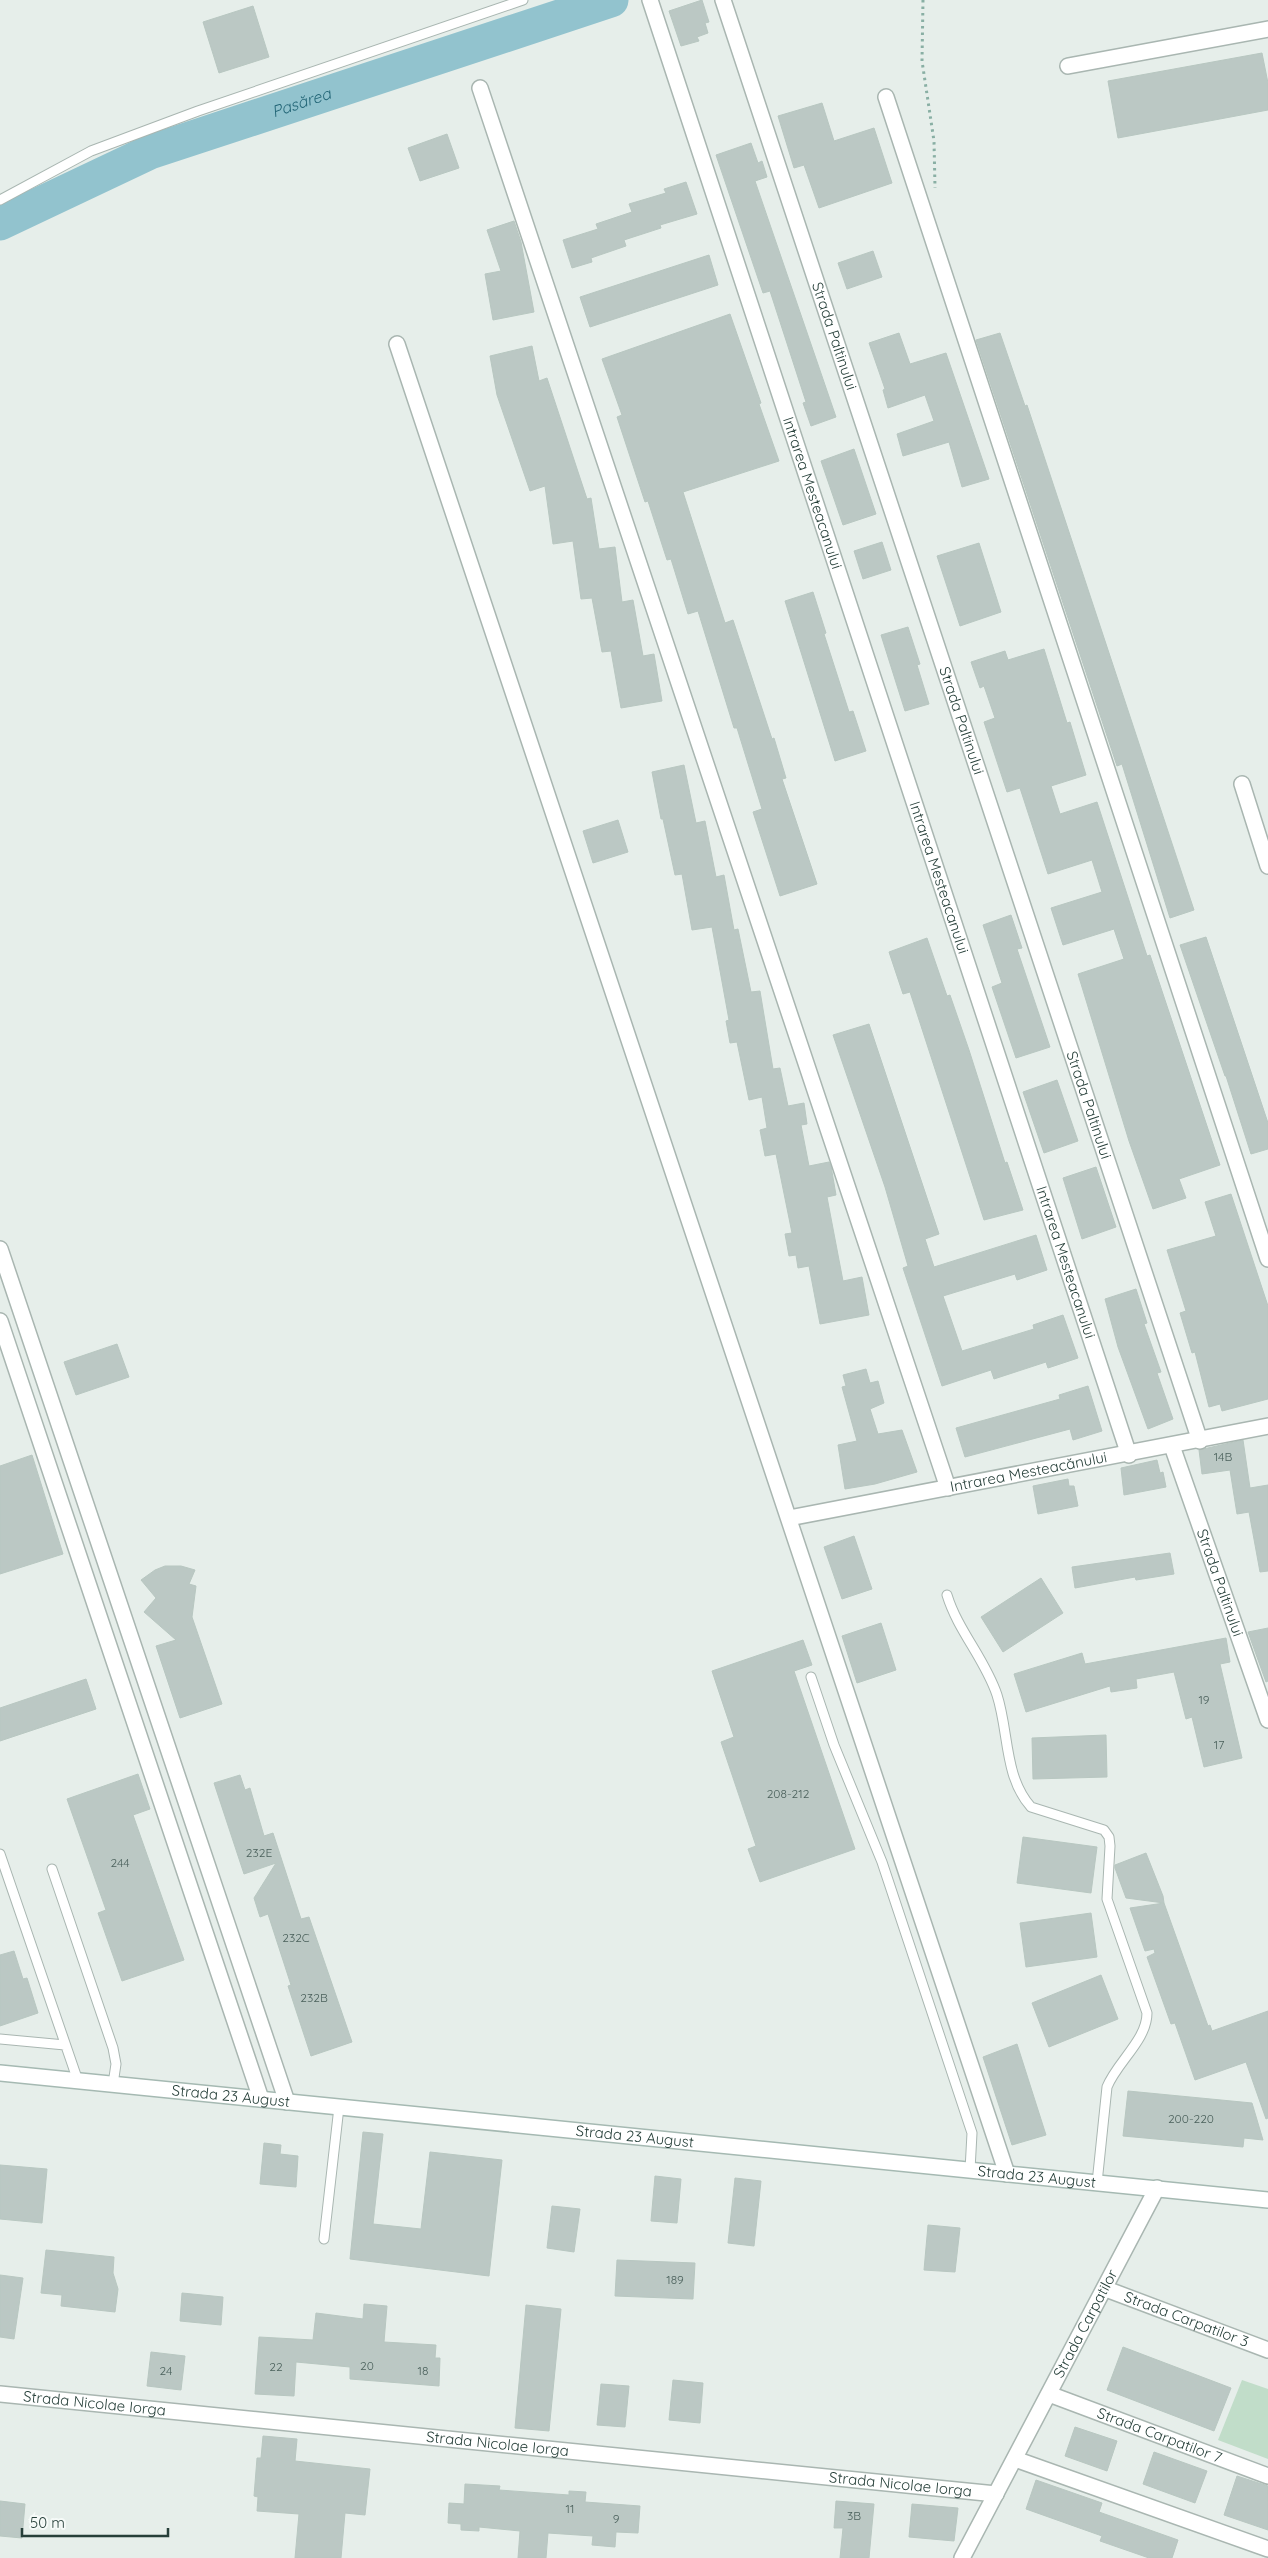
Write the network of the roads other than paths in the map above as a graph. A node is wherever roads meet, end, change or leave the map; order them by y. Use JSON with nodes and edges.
{"nodes":[{"id":1,"x":523,"y":0,"type":"edge"},
{"id":2,"x":650,"y":0,"type":"edge"},
{"id":3,"x":722,"y":0,"type":"edge"},
{"id":4,"x":1268,"y":29,"type":"edge"},
{"id":5,"x":1068,"y":66,"type":"dead end"},
{"id":6,"x":480,"y":88,"type":"dead end"},
{"id":7,"x":886,"y":97,"type":"dead end"},
{"id":8,"x":0,"y":200,"type":"edge"},
{"id":9,"x":397,"y":344,"type":"dead end"},
{"id":10,"x":1242,"y":784,"type":"dead end"},
{"id":11,"x":1268,"y":866,"type":"edge"},
{"id":12,"x":0,"y":1249,"type":"edge"},
{"id":13,"x":1268,"y":1259,"type":"edge"},
{"id":14,"x":0,"y":1321,"type":"edge"},
{"id":15,"x":1268,"y":1426,"type":"edge"},
{"id":16,"x":1200,"y":1441,"type":"junction"},
{"id":17,"x":1172,"y":1446,"type":"junction"},
{"id":18,"x":1129,"y":1454,"type":"junction"},
{"id":19,"x":948,"y":1488,"type":"junction"},
{"id":20,"x":788,"y":1518,"type":"junction"},
{"id":21,"x":947,"y":1595,"type":"dead end"},
{"id":22,"x":812,"y":1677,"type":"dead end"},
{"id":23,"x":1268,"y":1720,"type":"edge"},
{"id":24,"x":0,"y":1854,"type":"edge"},
{"id":25,"x":52,"y":1869,"type":"dead end"},
{"id":26,"x":0,"y":2039,"type":"edge"},
{"id":27,"x":65,"y":2045,"type":"junction"},
{"id":28,"x":0,"y":2073,"type":"edge"},
{"id":29,"x":78,"y":2081,"type":"junction"},
{"id":30,"x":113,"y":2084,"type":"junction"},
{"id":31,"x":261,"y":2099,"type":"junction"},
{"id":32,"x":287,"y":2102,"type":"junction"},
{"id":33,"x":340,"y":2108,"type":"junction"},
{"id":34,"x":970,"y":2170,"type":"junction"},
{"id":35,"x":1007,"y":2174,"type":"junction"},
{"id":36,"x":1098,"y":2183,"type":"junction"},
{"id":37,"x":1157,"y":2188,"type":"junction"},
{"id":38,"x":1268,"y":2200,"type":"edge"},
{"id":39,"x":324,"y":2239,"type":"dead end"},
{"id":40,"x":1106,"y":2289,"type":"junction"},
{"id":41,"x":1268,"y":2350,"type":"edge"},
{"id":42,"x":0,"y":2394,"type":"edge"},
{"id":43,"x":1049,"y":2394,"type":"junction"},
{"id":44,"x":1015,"y":2459,"type":"junction"},
{"id":45,"x":1268,"y":2476,"type":"edge"},
{"id":46,"x":996,"y":2494,"type":"junction"},
{"id":47,"x":1268,"y":2549,"type":"edge"},
{"id":48,"x":962,"y":2558,"type":"edge"}],
"edges":[{"from":1,"to":8,"type":"lane"},
{"from":2,"to":18,"type":"street","name":"Intrarea Mesteacanului"},
{"from":3,"to":16,"type":"street","name":"Strada Paltinului"},
{"from":4,"to":5,"type":"street"},
{"from":6,"to":19,"type":"street"},
{"from":7,"to":13,"type":"street"},
{"from":9,"to":20,"type":"street"},
{"from":10,"to":11,"type":"street"},
{"from":12,"to":32,"type":"street"},
{"from":14,"to":31,"type":"street"},
{"from":15,"to":16,"type":"street","name":"Intrarea Mesteacănului"},
{"from":16,"to":17,"type":"street","name":"Intrarea Mesteacănului"},
{"from":17,"to":18,"type":"street","name":"Intrarea Mesteacănului"},
{"from":17,"to":23,"type":"street","name":"Strada Paltinului"},
{"from":18,"to":19,"type":"street","name":"Intrarea Mesteacănului"},
{"from":19,"to":20,"type":"street","name":"Intrarea Mesteacănului"},
{"from":20,"to":35,"type":"street"},
{"from":21,"to":36,"type":"lane"},
{"from":22,"to":34,"type":"lane"},
{"from":24,"to":27,"type":"lane"},
{"from":25,"to":30,"type":"lane"},
{"from":26,"to":27,"type":"lane"},
{"from":27,"to":29,"type":"lane"},
{"from":28,"to":29,"type":"street","name":"Strada 23 August"},
{"from":29,"to":30,"type":"street","name":"Strada 23 August"},
{"from":30,"to":31,"type":"street","name":"Strada 23 August"},
{"from":31,"to":32,"type":"street","name":"Strada 23 August"},
{"from":32,"to":33,"type":"street","name":"Strada 23 August"},
{"from":33,"to":34,"type":"street","name":"Strada 23 August"},
{"from":33,"to":39,"type":"lane"},
{"from":34,"to":35,"type":"street","name":"Strada 23 August"},
{"from":35,"to":36,"type":"street","name":"Strada 23 August"},
{"from":36,"to":37,"type":"street","name":"Strada 23 August"},
{"from":37,"to":38,"type":"street","name":"Strada 23 August"},
{"from":37,"to":40,"type":"street","name":"Strada Carpatilor"},
{"from":40,"to":41,"type":"street","name":"Strada Carpatilor 3"},
{"from":40,"to":43,"type":"street","name":"Strada Carpatilor"},
{"from":42,"to":46,"type":"street","name":"Strada Nicolae Iorga"},
{"from":43,"to":44,"type":"street","name":"Strada Carpatilor"},
{"from":43,"to":45,"type":"street","name":"Strada Carpatilor 7"},
{"from":44,"to":46,"type":"street","name":"Strada Carpatilor"},
{"from":44,"to":47,"type":"street"},
{"from":46,"to":48,"type":"street","name":"Strada Carpatilor"}]}
